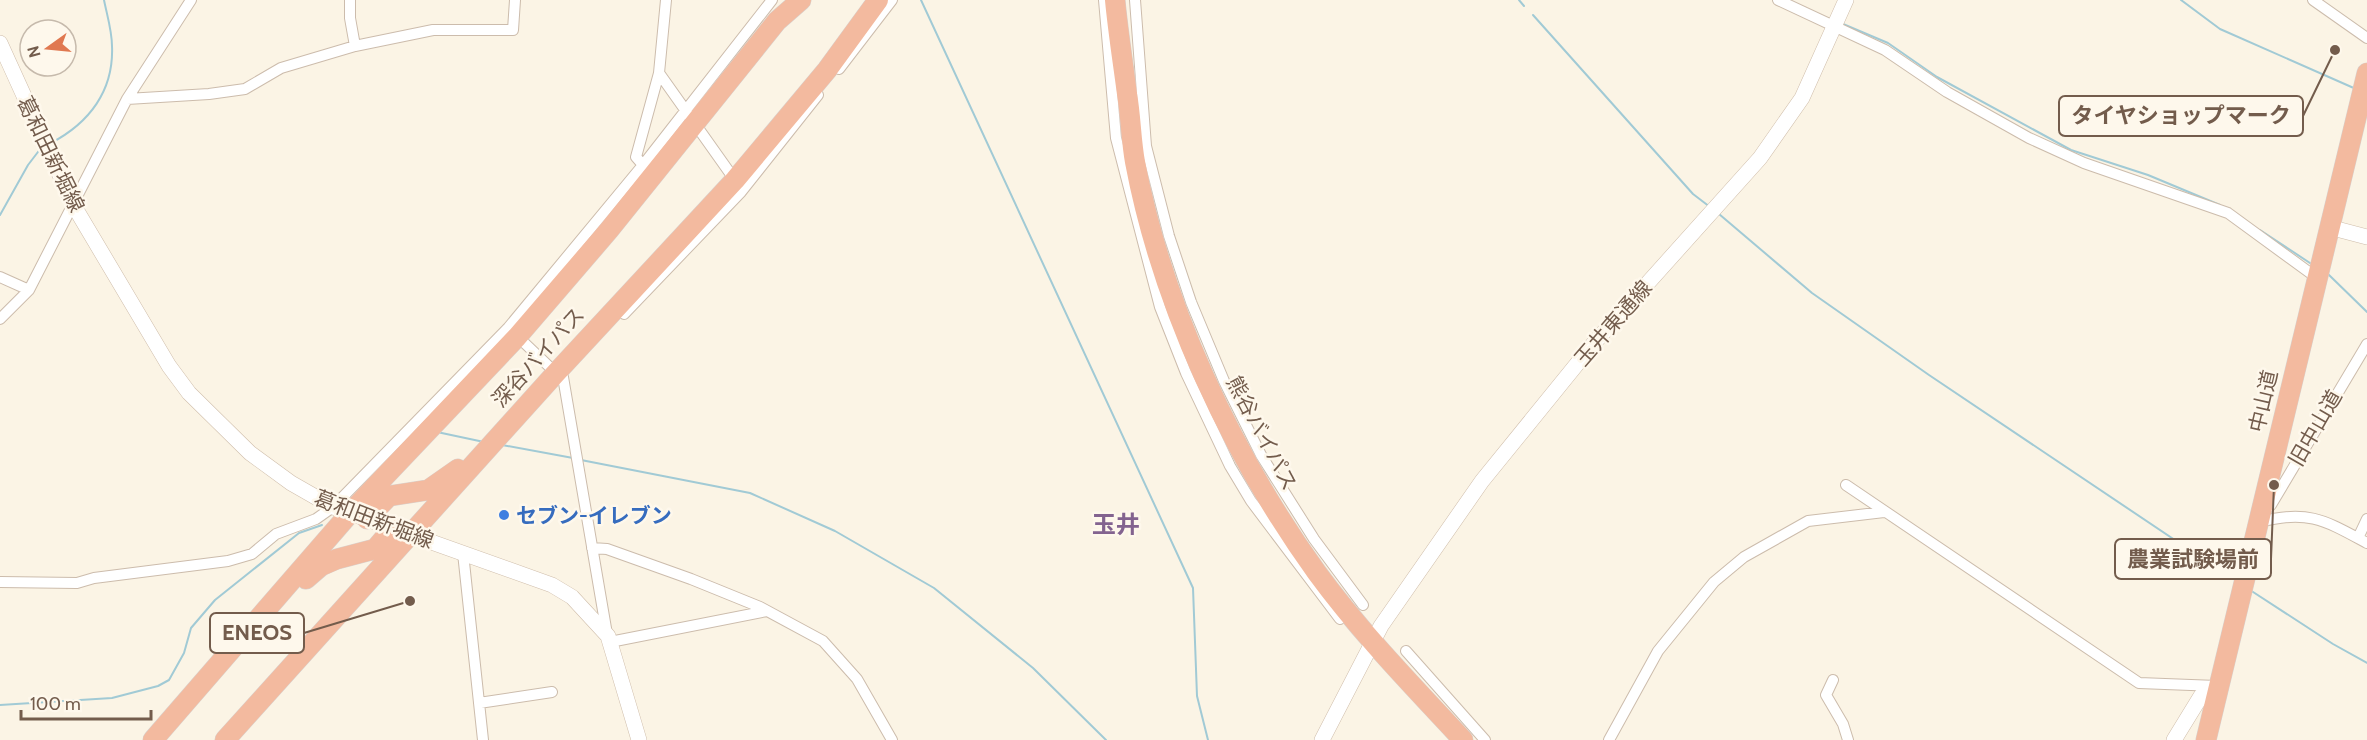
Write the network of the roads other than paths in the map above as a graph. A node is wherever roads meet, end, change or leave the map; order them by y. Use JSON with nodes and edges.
{"nodes":[{"id":1,"x":191,"y":0,"type":"edge"},
{"id":2,"x":350,"y":0,"type":"edge"},
{"id":3,"x":515,"y":0,"type":"edge"},
{"id":4,"x":666,"y":0,"type":"edge"},
{"id":5,"x":772,"y":0,"type":"edge"},
{"id":6,"x":801,"y":0,"type":"edge"},
{"id":7,"x":879,"y":0,"type":"edge"},
{"id":8,"x":891,"y":0,"type":"edge"},
{"id":9,"x":1104,"y":0,"type":"edge"},
{"id":10,"x":1115,"y":0,"type":"edge"},
{"id":11,"x":1124,"y":0,"type":"edge"},
{"id":12,"x":1135,"y":0,"type":"edge"},
{"id":13,"x":1778,"y":0,"type":"edge"},
{"id":14,"x":1846,"y":0,"type":"edge"},
{"id":15,"x":2313,"y":0,"type":"edge"},
{"id":16,"x":1836,"y":24,"type":"junction"},
{"id":17,"x":2367,"y":38,"type":"edge"},
{"id":18,"x":0,"y":43,"type":"edge"},
{"id":19,"x":355,"y":46,"type":"junction"},
{"id":20,"x":659,"y":72,"type":"junction"},
{"id":21,"x":2364,"y":85,"type":"edge"},
{"id":22,"x":1127,"y":93,"type":"junction"},
{"id":23,"x":127,"y":99,"type":"junction"},
{"id":24,"x":691,"y":118,"type":"junction"},
{"id":25,"x":643,"y":165,"type":"junction"},
{"id":26,"x":738,"y":186,"type":"junction"},
{"id":27,"x":74,"y":206,"type":"junction"},
{"id":28,"x":2329,"y":227,"type":"junction"},
{"id":29,"x":2367,"y":237,"type":"edge"},
{"id":30,"x":2318,"y":272,"type":"junction"},
{"id":31,"x":0,"y":277,"type":"edge"},
{"id":32,"x":29,"y":290,"type":"junction"},
{"id":33,"x":1176,"y":304,"type":"junction"},
{"id":34,"x":0,"y":319,"type":"edge"},
{"id":35,"x":513,"y":332,"type":"junction"},
{"id":36,"x":2367,"y":344,"type":"edge"},
{"id":37,"x":559,"y":375,"type":"junction"},
{"id":38,"x":490,"y":446,"type":"junction"},
{"id":39,"x":1247,"y":463,"type":"junction"},
{"id":40,"x":1846,"y":485,"type":"dead end"},
{"id":41,"x":1884,"y":512,"type":"junction"},
{"id":42,"x":350,"y":513,"type":"junction"},
{"id":43,"x":2261,"y":517,"type":"junction"},
{"id":44,"x":2367,"y":519,"type":"edge"},
{"id":45,"x":393,"y":528,"type":"junction"},
{"id":46,"x":412,"y":535,"type":"junction"},
{"id":47,"x":2362,"y":540,"type":"edge"},
{"id":48,"x":592,"y":548,"type":"junction"},
{"id":49,"x":463,"y":553,"type":"junction"},
{"id":50,"x":0,"y":582,"type":"edge"},
{"id":51,"x":290,"y":585,"type":"junction"},
{"id":52,"x":1363,"y":605,"type":"dead end"},
{"id":53,"x":767,"y":611,"type":"junction"},
{"id":54,"x":1340,"y":619,"type":"dead end"},
{"id":55,"x":609,"y":639,"type":"junction"},
{"id":56,"x":1372,"y":642,"type":"junction"},
{"id":57,"x":1406,"y":651,"type":"dead end"},
{"id":58,"x":1833,"y":680,"type":"dead end"},
{"id":59,"x":2218,"y":686,"type":"junction"},
{"id":60,"x":552,"y":692,"type":"dead end"},
{"id":61,"x":479,"y":703,"type":"junction"},
{"id":62,"x":153,"y":740,"type":"edge"},
{"id":63,"x":225,"y":740,"type":"edge"},
{"id":64,"x":483,"y":740,"type":"edge"},
{"id":65,"x":639,"y":740,"type":"edge"},
{"id":66,"x":892,"y":740,"type":"edge"},
{"id":67,"x":1322,"y":740,"type":"edge"},
{"id":68,"x":1463,"y":740,"type":"edge"},
{"id":69,"x":1485,"y":740,"type":"edge"},
{"id":70,"x":1609,"y":740,"type":"edge"},
{"id":71,"x":1848,"y":740,"type":"edge"},
{"id":72,"x":2174,"y":740,"type":"edge"},
{"id":73,"x":2206,"y":740,"type":"edge"}],
"edges":[{"from":1,"to":23,"type":"street"},
{"from":2,"to":19,"type":"street"},
{"from":3,"to":19,"type":"street"},
{"from":4,"to":20,"type":"street"},
{"from":5,"to":24,"type":"street"},
{"from":6,"to":24,"type":"highway","name":"深谷バイパス"},
{"from":7,"to":26,"type":"highway","name":"深谷バイパス"},
{"from":8,"to":26,"type":"street"},
{"from":9,"to":33,"type":"street"},
{"from":10,"to":22,"type":"highway"},
{"from":11,"to":22,"type":"highway"},
{"from":12,"to":33,"type":"street"},
{"from":13,"to":16,"type":"street"},
{"from":14,"to":16,"type":"main road","name":"玉井東通線"},
{"from":15,"to":17,"type":"street"},
{"from":16,"to":30,"type":"street"},
{"from":16,"to":56,"type":"main road","name":"玉井東通線"},
{"from":18,"to":27,"type":"main road","name":"葛和田新堀線"},
{"from":19,"to":23,"type":"street"},
{"from":20,"to":24,"type":"street"},
{"from":20,"to":25,"type":"street"},
{"from":21,"to":28,"type":"highway","name":"中山道"},
{"from":22,"to":33,"type":"highway","name":"熊谷バイパス"},
{"from":23,"to":27,"type":"street"},
{"from":24,"to":25,"type":"street"},
{"from":24,"to":26,"type":"street"},
{"from":24,"to":35,"type":"highway","name":"深谷バイパス"},
{"from":25,"to":35,"type":"street"},
{"from":26,"to":37,"type":"highway","name":"深谷バイパス"},
{"from":27,"to":32,"type":"street"},
{"from":27,"to":42,"type":"main road","name":"葛和田新堀線"},
{"from":28,"to":29,"type":"main road"},
{"from":28,"to":30,"type":"highway","name":"中山道"},
{"from":30,"to":43,"type":"highway","name":"中山道"},
{"from":31,"to":32,"type":"street"},
{"from":32,"to":34,"type":"street"},
{"from":33,"to":39,"type":"highway","name":"熊谷バイパス"},
{"from":35,"to":37,"type":"street"},
{"from":35,"to":42,"type":"street"},
{"from":35,"to":42,"type":"highway","name":"深谷バイパス"},
{"from":36,"to":43,"type":"street","name":"旧中山道"},
{"from":37,"to":38,"type":"highway","name":"深谷バイパス"},
{"from":37,"to":48,"type":"street"},
{"from":38,"to":42,"type":"highway"},
{"from":38,"to":46,"type":"highway","name":"深谷バイパス"},
{"from":39,"to":52,"type":"street"},
{"from":39,"to":54,"type":"street"},
{"from":39,"to":56,"type":"highway","name":"熊谷バイパス"},
{"from":40,"to":41,"type":"street"},
{"from":41,"to":59,"type":"street"},
{"from":41,"to":70,"type":"street"},
{"from":42,"to":45,"type":"main road","name":"葛和田新堀線"},
{"from":42,"to":50,"type":"street"},
{"from":42,"to":51,"type":"highway","name":"深谷バイパス"},
{"from":43,"to":47,"type":"street"},
{"from":43,"to":59,"type":"highway","name":"中山道"},
{"from":44,"to":47,"type":"street"},
{"from":45,"to":46,"type":"main road","name":"葛和田新堀線"},
{"from":45,"to":51,"type":"highway"},
{"from":46,"to":49,"type":"main road","name":"葛和田新堀線"},
{"from":46,"to":63,"type":"highway","name":"深谷バイパス"},
{"from":48,"to":53,"type":"street"},
{"from":48,"to":55,"type":"street"},
{"from":49,"to":55,"type":"main road","name":"葛和田新堀線"},
{"from":49,"to":61,"type":"street"},
{"from":51,"to":62,"type":"highway","name":"深谷バイパス"},
{"from":53,"to":55,"type":"street"},
{"from":53,"to":66,"type":"street"},
{"from":55,"to":65,"type":"main road","name":"葛和田新堀線"},
{"from":56,"to":67,"type":"main road","name":"玉井東通線"},
{"from":56,"to":68,"type":"highway","name":"熊谷バイパス"},
{"from":57,"to":69,"type":"street"},
{"from":58,"to":71,"type":"street"},
{"from":59,"to":72,"type":"main road"},
{"from":59,"to":73,"type":"highway","name":"中山道"},
{"from":60,"to":61,"type":"street"},
{"from":61,"to":64,"type":"street"}]}
